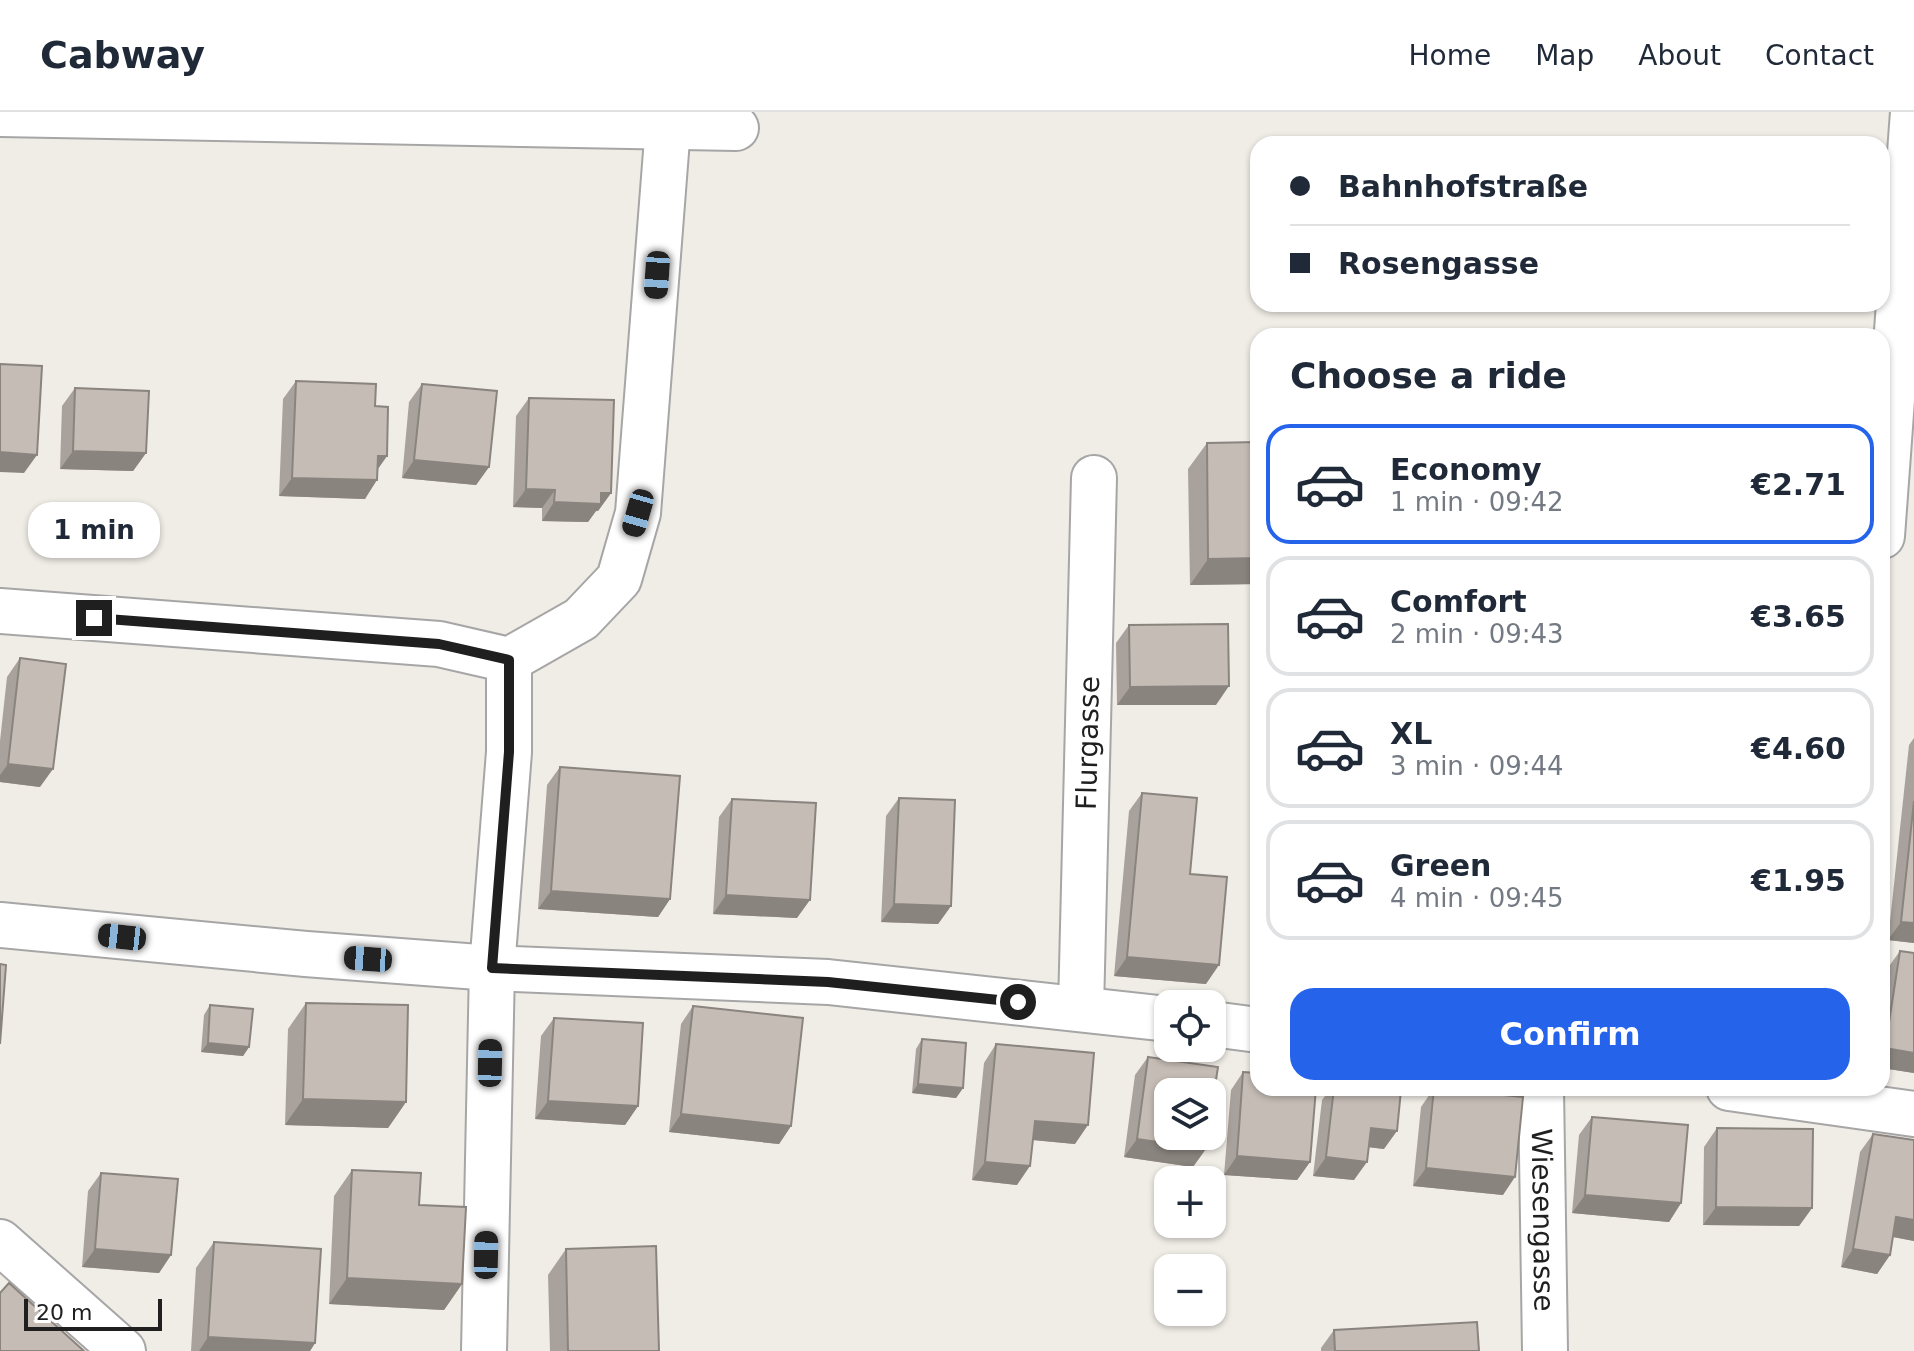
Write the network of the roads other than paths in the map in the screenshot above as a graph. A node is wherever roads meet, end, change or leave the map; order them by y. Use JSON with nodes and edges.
{"nodes":[{"id":1,"x":1913,"y":112,"type":"edge"},
{"id":2,"x":0,"y":114,"type":"edge"},
{"id":3,"x":668,"y":126,"type":"junction"},
{"id":4,"x":736,"y":128,"type":"dead end"},
{"id":5,"x":1890,"y":427,"type":"edge"},
{"id":6,"x":1094,"y":478,"type":"dead end"},
{"id":7,"x":0,"y":611,"type":"edge"},
{"id":8,"x":509,"y":660,"type":"junction"},
{"id":9,"x":0,"y":925,"type":"edge"},
{"id":10,"x":492,"y":968,"type":"junction"},
{"id":11,"x":1081,"y":1009,"type":"junction"},
{"id":12,"x":1154,"y":1017,"type":"edge"},
{"id":13,"x":1226,"y":1026,"type":"edge"},
{"id":14,"x":1250,"y":1029,"type":"edge"},
{"id":15,"x":1541,"y":1096,"type":"edge"},
{"id":16,"x":1845,"y":1096,"type":"edge"},
{"id":17,"x":1914,"y":1114,"type":"edge"},
{"id":18,"x":0,"y":1242,"type":"edge"},
{"id":19,"x":123,"y":1351,"type":"edge"},
{"id":20,"x":484,"y":1351,"type":"edge"},
{"id":21,"x":1545,"y":1351,"type":"edge"}],
"edges":[{"from":1,"to":5,"type":"street"},
{"from":2,"to":3,"type":"street"},
{"from":3,"to":4,"type":"street"},
{"from":3,"to":8,"type":"street"},
{"from":6,"to":11,"type":"street","name":"Flurgasse"},
{"from":7,"to":8,"type":"street"},
{"from":8,"to":10,"type":"street"},
{"from":9,"to":10,"type":"street"},
{"from":10,"to":11,"type":"street"},
{"from":10,"to":20,"type":"street"},
{"from":11,"to":12,"type":"street"},
{"from":13,"to":14,"type":"street"},
{"from":15,"to":21,"type":"street","name":"Wiesengasse"},
{"from":16,"to":17,"type":"street"},
{"from":18,"to":19,"type":"street"}]}
